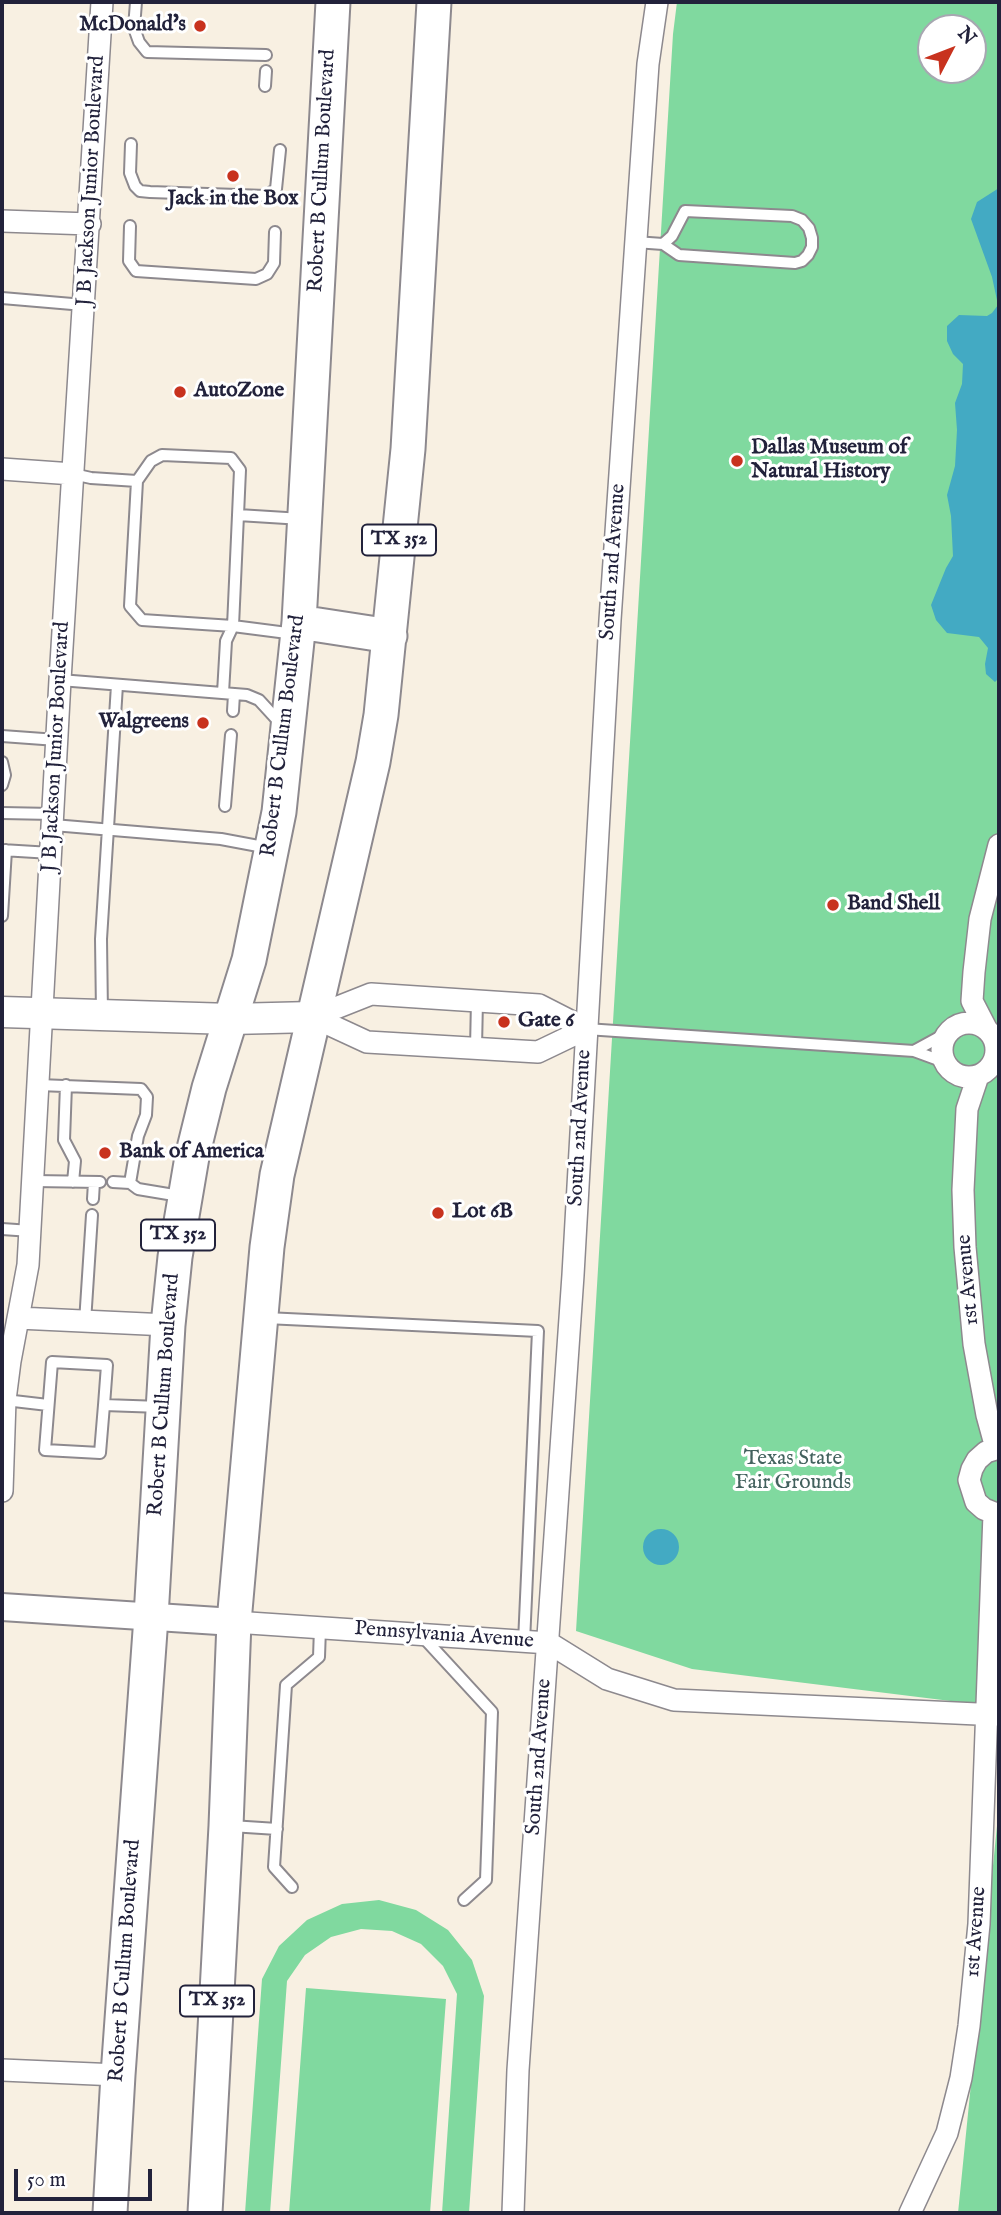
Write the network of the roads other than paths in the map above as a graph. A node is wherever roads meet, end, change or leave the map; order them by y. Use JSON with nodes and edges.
{"nodes":[{"id":1,"x":102,"y":2,"type":"edge"},
{"id":2,"x":136,"y":2,"type":"edge"},
{"id":3,"x":333,"y":2,"type":"edge"},
{"id":4,"x":434,"y":2,"type":"edge"},
{"id":5,"x":657,"y":2,"type":"edge"},
{"id":6,"x":266,"y":55,"type":"dead end"},
{"id":7,"x":266,"y":71,"type":"dead end"},
{"id":8,"x":265,"y":86,"type":"dead end"},
{"id":9,"x":131,"y":144,"type":"dead end"},
{"id":10,"x":280,"y":150,"type":"dead end"},
{"id":11,"x":2,"y":221,"type":"edge"},
{"id":12,"x":90,"y":224,"type":"junction"},
{"id":13,"x":130,"y":226,"type":"dead end"},
{"id":14,"x":275,"y":232,"type":"dead end"},
{"id":15,"x":635,"y":242,"type":"junction"},
{"id":16,"x":663,"y":244,"type":"junction"},
{"id":17,"x":2,"y":298,"type":"edge"},
{"id":18,"x":85,"y":305,"type":"junction"},
{"id":19,"x":2,"y":469,"type":"edge"},
{"id":20,"x":73,"y":474,"type":"junction"},
{"id":21,"x":137,"y":481,"type":"junction"},
{"id":22,"x":238,"y":515,"type":"junction"},
{"id":23,"x":305,"y":519,"type":"junction"},
{"id":24,"x":233,"y":626,"type":"junction"},
{"id":25,"x":298,"y":628,"type":"junction"},
{"id":26,"x":390,"y":636,"type":"junction"},
{"id":27,"x":60,"y":680,"type":"junction"},
{"id":28,"x":117,"y":685,"type":"junction"},
{"id":29,"x":229,"y":693,"type":"junction"},
{"id":30,"x":233,"y":711,"type":"dead end"},
{"id":31,"x":287,"y":731,"type":"junction"},
{"id":32,"x":231,"y":735,"type":"dead end"},
{"id":33,"x":2,"y":736,"type":"edge"},
{"id":34,"x":57,"y":740,"type":"junction"},
{"id":35,"x":2,"y":762,"type":"edge"},
{"id":36,"x":2,"y":785,"type":"edge"},
{"id":37,"x":225,"y":806,"type":"dead end"},
{"id":38,"x":2,"y":813,"type":"edge"},
{"id":39,"x":53,"y":820,"type":"junction"},
{"id":40,"x":107,"y":830,"type":"junction"},
{"id":41,"x":999,"y":845,"type":"edge"},
{"id":42,"x":272,"y":848,"type":"junction"},
{"id":43,"x":4,"y":850,"type":"edge"},
{"id":44,"x":51,"y":853,"type":"junction"},
{"id":45,"x":2,"y":916,"type":"edge"},
{"id":46,"x":477,"y":1000,"type":"junction"},
{"id":47,"x":972,"y":1001,"type":"junction"},
{"id":48,"x":2,"y":1012,"type":"edge"},
{"id":49,"x":42,"y":1013,"type":"junction"},
{"id":50,"x":102,"y":1015,"type":"junction"},
{"id":51,"x":313,"y":1017,"type":"junction"},
{"id":52,"x":231,"y":1019,"type":"junction"},
{"id":53,"x":586,"y":1029,"type":"junction"},
{"id":54,"x":950,"y":1030,"type":"junction"},
{"id":55,"x":993,"y":1036,"type":"edge"},
{"id":56,"x":476,"y":1048,"type":"junction"},
{"id":57,"x":914,"y":1051,"type":"junction"},
{"id":58,"x":948,"y":1067,"type":"junction"},
{"id":59,"x":990,"y":1068,"type":"edge"},
{"id":60,"x":39,"y":1085,"type":"junction"},
{"id":61,"x":66,"y":1085,"type":"junction"},
{"id":62,"x":967,"y":1109,"type":"junction"},
{"id":63,"x":34,"y":1181,"type":"junction"},
{"id":64,"x":73,"y":1182,"type":"junction"},
{"id":65,"x":113,"y":1182,"type":"dead end"},
{"id":66,"x":130,"y":1183,"type":"junction"},
{"id":67,"x":184,"y":1196,"type":"junction"},
{"id":68,"x":93,"y":1199,"type":"dead end"},
{"id":69,"x":92,"y":1216,"type":"dead end"},
{"id":70,"x":2,"y":1229,"type":"edge"},
{"id":71,"x":31,"y":1231,"type":"junction"},
{"id":72,"x":260,"y":1317,"type":"junction"},
{"id":73,"x":18,"y":1318,"type":"junction"},
{"id":74,"x":85,"y":1322,"type":"junction"},
{"id":75,"x":168,"y":1325,"type":"junction"},
{"id":76,"x":5,"y":1401,"type":"junction"},
{"id":77,"x":48,"y":1405,"type":"junction"},
{"id":78,"x":104,"y":1405,"type":"junction"},
{"id":79,"x":164,"y":1407,"type":"junction"},
{"id":80,"x":998,"y":1448,"type":"edge"},
{"id":81,"x":2,"y":1491,"type":"edge"},
{"id":82,"x":997,"y":1514,"type":"edge"},
{"id":83,"x":2,"y":1607,"type":"edge"},
{"id":84,"x":995,"y":1609,"type":"edge"},
{"id":85,"x":151,"y":1617,"type":"junction"},
{"id":86,"x":234,"y":1622,"type":"junction"},
{"id":87,"x":320,"y":1628,"type":"junction"},
{"id":88,"x":421,"y":1635,"type":"junction"},
{"id":89,"x":524,"y":1642,"type":"junction"},
{"id":90,"x":549,"y":1643,"type":"junction"},
{"id":91,"x":993,"y":1715,"type":"edge"},
{"id":92,"x":226,"y":1825,"type":"junction"},
{"id":93,"x":277,"y":1829,"type":"junction"},
{"id":94,"x":292,"y":1887,"type":"dead end"},
{"id":95,"x":464,"y":1900,"type":"dead end"},
{"id":96,"x":2,"y":2070,"type":"edge"},
{"id":97,"x":118,"y":2075,"type":"junction"},
{"id":98,"x":110,"y":2213,"type":"edge"},
{"id":99,"x":205,"y":2213,"type":"edge"},
{"id":100,"x":513,"y":2213,"type":"edge"},
{"id":101,"x":910,"y":2213,"type":"edge"}],
"edges":[{"from":1,"to":12,"type":"street","name":"J B Jackson Junior Boulevard"},
{"from":2,"to":6,"type":"lane"},
{"from":3,"to":23,"type":"main road","name":"Robert B Cullum Boulevard","number":"TX 352"},
{"from":4,"to":26,"type":"main road","number":"TX 352"},
{"from":5,"to":15,"type":"street","name":"South 2nd Avenue"},
{"from":7,"to":8,"type":"lane"},
{"from":9,"to":10,"type":"lane"},
{"from":11,"to":12,"type":"street"},
{"from":12,"to":18,"type":"street","name":"J B Jackson Junior Boulevard"},
{"from":13,"to":14,"type":"lane"},
{"from":15,"to":16,"type":"lane"},
{"from":15,"to":53,"type":"street","name":"South 2nd Avenue"},
{"from":16,"to":16,"type":"lane"},
{"from":17,"to":18,"type":"lane"},
{"from":18,"to":20,"type":"street","name":"J B Jackson Junior Boulevard"},
{"from":19,"to":20,"type":"street"},
{"from":20,"to":21,"type":"lane"},
{"from":20,"to":27,"type":"street","name":"J B Jackson Junior Boulevard"},
{"from":21,"to":22,"type":"lane"},
{"from":21,"to":24,"type":"lane"},
{"from":22,"to":23,"type":"lane"},
{"from":22,"to":24,"type":"lane"},
{"from":23,"to":25,"type":"main road","name":"Robert B Cullum Boulevard","number":"TX 352"},
{"from":24,"to":25,"type":"lane"},
{"from":24,"to":29,"type":"lane"},
{"from":25,"to":26,"type":"main road"},
{"from":25,"to":31,"type":"main road","name":"Robert B Cullum Boulevard","number":"TX 352"},
{"from":26,"to":51,"type":"main road","number":"TX 352"},
{"from":27,"to":28,"type":"lane"},
{"from":27,"to":34,"type":"street","name":"J B Jackson Junior Boulevard"},
{"from":28,"to":29,"type":"lane"},
{"from":28,"to":40,"type":"lane"},
{"from":29,"to":30,"type":"lane"},
{"from":29,"to":31,"type":"lane"},
{"from":31,"to":42,"type":"main road","name":"Robert B Cullum Boulevard","number":"TX 352"},
{"from":32,"to":37,"type":"lane"},
{"from":33,"to":34,"type":"lane"},
{"from":34,"to":39,"type":"street","name":"J B Jackson Junior Boulevard"},
{"from":35,"to":36,"type":"lane"},
{"from":38,"to":39,"type":"lane"},
{"from":39,"to":40,"type":"lane"},
{"from":39,"to":44,"type":"street","name":"J B Jackson Junior Boulevard"},
{"from":40,"to":42,"type":"lane"},
{"from":40,"to":50,"type":"lane"},
{"from":41,"to":47,"type":"street"},
{"from":42,"to":52,"type":"main road","name":"Robert B Cullum Boulevard","number":"TX 352"},
{"from":43,"to":44,"type":"lane"},
{"from":43,"to":45,"type":"lane"},
{"from":44,"to":49,"type":"street","name":"J B Jackson Junior Boulevard"},
{"from":46,"to":51,"type":"street"},
{"from":46,"to":53,"type":"street"},
{"from":46,"to":56,"type":"lane"},
{"from":47,"to":54,"type":"street"},
{"from":47,"to":55,"type":"street"},
{"from":48,"to":49,"type":"main road"},
{"from":49,"to":50,"type":"main road"},
{"from":49,"to":60,"type":"street","name":"J B Jackson Junior Boulevard"},
{"from":50,"to":52,"type":"main road"},
{"from":51,"to":52,"type":"main road"},
{"from":51,"to":56,"type":"street"},
{"from":51,"to":72,"type":"main road","number":"TX 352"},
{"from":52,"to":67,"type":"main road","name":"Robert B Cullum Boulevard","number":"TX 352"},
{"from":53,"to":56,"type":"street"},
{"from":53,"to":57,"type":"lane"},
{"from":53,"to":90,"type":"street","name":"South 2nd Avenue"},
{"from":54,"to":55,"type":"street"},
{"from":54,"to":57,"type":"lane"},
{"from":54,"to":58,"type":"street"},
{"from":55,"to":59,"type":"street"},
{"from":57,"to":58,"type":"lane"},
{"from":58,"to":59,"type":"street"},
{"from":58,"to":62,"type":"street","name":"1st Avenue"},
{"from":59,"to":62,"type":"street","name":"1st Avenue"},
{"from":60,"to":61,"type":"lane"},
{"from":60,"to":63,"type":"street","name":"J B Jackson Junior Boulevard"},
{"from":61,"to":64,"type":"lane"},
{"from":61,"to":66,"type":"lane"},
{"from":62,"to":80,"type":"street","name":"1st Avenue"},
{"from":63,"to":64,"type":"lane"},
{"from":63,"to":71,"type":"street","name":"J B Jackson Junior Boulevard"},
{"from":64,"to":68,"type":"lane"},
{"from":65,"to":66,"type":"lane"},
{"from":66,"to":67,"type":"lane"},
{"from":67,"to":75,"type":"main road","name":"Robert B Cullum Boulevard","number":"TX 352"},
{"from":69,"to":74,"type":"lane"},
{"from":70,"to":71,"type":"lane"},
{"from":71,"to":73,"type":"street","name":"J B Jackson Junior Boulevard"},
{"from":72,"to":86,"type":"main road","number":"TX 352"},
{"from":72,"to":89,"type":"lane"},
{"from":73,"to":74,"type":"street"},
{"from":73,"to":76,"type":"street","name":"J B Jackson Junior Boulevard"},
{"from":74,"to":75,"type":"street"},
{"from":75,"to":79,"type":"main road","name":"Robert B Cullum Boulevard","number":"TX 352"},
{"from":76,"to":77,"type":"lane"},
{"from":76,"to":81,"type":"street","name":"J B Jackson Junior Boulevard"},
{"from":77,"to":78,"type":"lane"},
{"from":77,"to":78,"type":"lane"},
{"from":78,"to":79,"type":"lane"},
{"from":79,"to":85,"type":"main road","name":"Robert B Cullum Boulevard","number":"TX 352"},
{"from":80,"to":82,"type":"street"},
{"from":82,"to":84,"type":"street","name":"1st Avenue"},
{"from":83,"to":85,"type":"street","name":"Pennsylvania Avenue"},
{"from":84,"to":91,"type":"street","name":"1st Avenue"},
{"from":85,"to":86,"type":"street","name":"Pennsylvania Avenue"},
{"from":85,"to":97,"type":"main road","name":"Robert B Cullum Boulevard","number":"TX 352"},
{"from":86,"to":87,"type":"street","name":"Pennsylvania Avenue"},
{"from":86,"to":92,"type":"main road","number":"TX 352"},
{"from":87,"to":88,"type":"street","name":"Pennsylvania Avenue"},
{"from":87,"to":93,"type":"lane"},
{"from":88,"to":89,"type":"street","name":"Pennsylvania Avenue"},
{"from":88,"to":95,"type":"lane"},
{"from":89,"to":90,"type":"street","name":"Pennsylvania Avenue"},
{"from":90,"to":91,"type":"street","name":"Pennsylvania Avenue"},
{"from":90,"to":100,"type":"street","name":"South 2nd Avenue"},
{"from":91,"to":101,"type":"street","name":"1st Avenue"},
{"from":92,"to":93,"type":"lane"},
{"from":92,"to":99,"type":"main road","number":"TX 352"},
{"from":93,"to":94,"type":"lane"},
{"from":96,"to":97,"type":"street"},
{"from":97,"to":98,"type":"main road","name":"Robert B Cullum Boulevard","number":"TX 352"}]}
